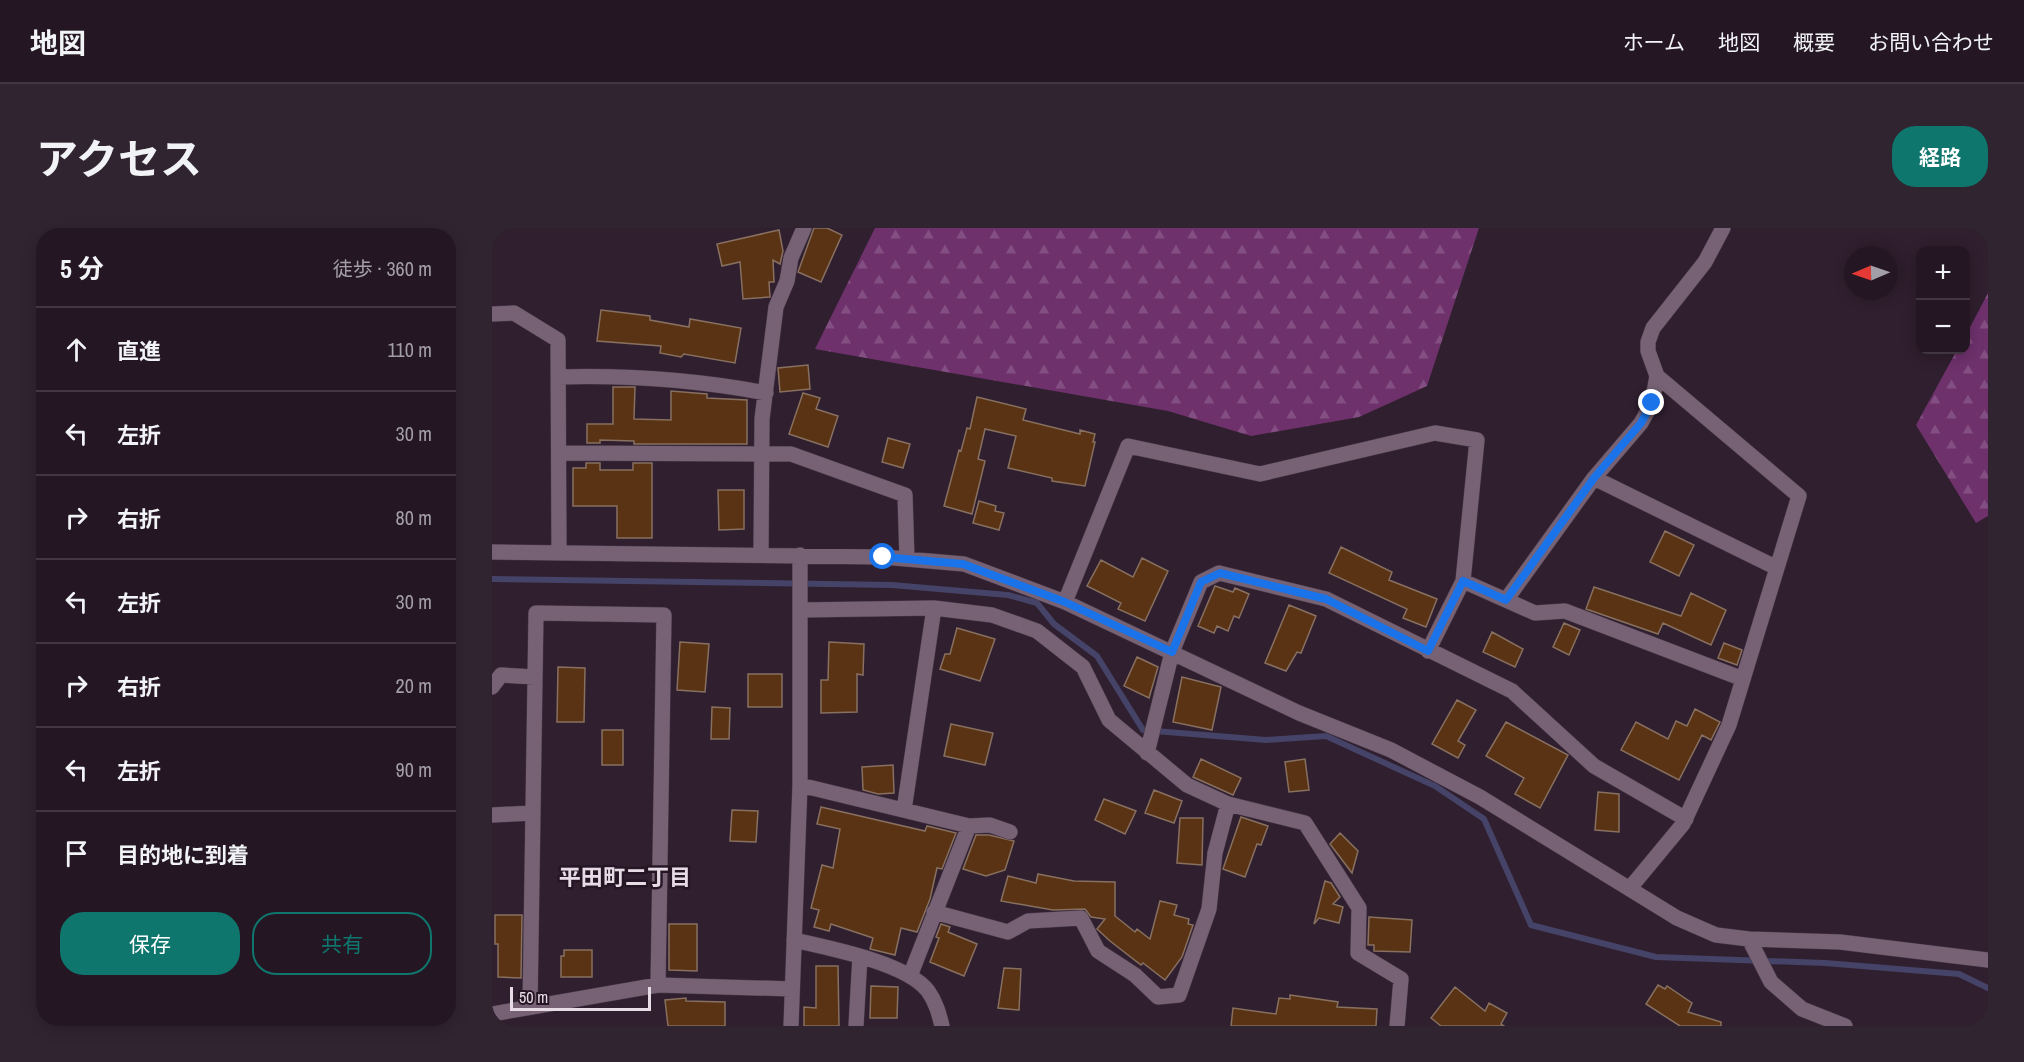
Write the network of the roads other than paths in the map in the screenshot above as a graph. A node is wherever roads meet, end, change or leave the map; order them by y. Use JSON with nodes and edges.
{"nodes":[{"id":1,"x":804,"y":228,"type":"edge"},
{"id":2,"x":1724,"y":228,"type":"edge"},
{"id":3,"x":492,"y":314,"type":"edge"},
{"id":4,"x":558,"y":376,"type":"junction"},
{"id":5,"x":1657,"y":376,"type":"junction"},
{"id":6,"x":766,"y":393,"type":"junction"},
{"id":7,"x":762,"y":452,"type":"junction"},
{"id":8,"x":559,"y":453,"type":"junction"},
{"id":9,"x":1594,"y":478,"type":"junction"},
{"id":10,"x":492,"y":552,"type":"edge"},
{"id":11,"x":559,"y":552,"type":"junction"},
{"id":12,"x":761,"y":555,"type":"junction"},
{"id":13,"x":800,"y":555,"type":"junction"},
{"id":14,"x":907,"y":559,"type":"junction"},
{"id":15,"x":1777,"y":568,"type":"junction"},
{"id":16,"x":1463,"y":581,"type":"junction"},
{"id":17,"x":1506,"y":600,"type":"junction"},
{"id":18,"x":1065,"y":602,"type":"junction"},
{"id":19,"x":934,"y":608,"type":"junction"},
{"id":20,"x":801,"y":610,"type":"junction"},
{"id":21,"x":1428,"y":651,"type":"junction"},
{"id":22,"x":1172,"y":652,"type":"junction"},
{"id":23,"x":535,"y":676,"type":"junction"},
{"id":24,"x":1743,"y":679,"type":"junction"},
{"id":25,"x":492,"y":687,"type":"edge"},
{"id":26,"x":1149,"y":748,"type":"junction"},
{"id":27,"x":800,"y":785,"type":"junction"},
{"id":28,"x":1228,"y":804,"type":"junction"},
{"id":29,"x":904,"y":810,"type":"junction"},
{"id":30,"x":533,"y":813,"type":"junction"},
{"id":31,"x":492,"y":815,"type":"edge"},
{"id":32,"x":1686,"y":819,"type":"junction"},
{"id":33,"x":969,"y":826,"type":"junction"},
{"id":34,"x":1010,"y":832,"type":"dead end"},
{"id":35,"x":1630,"y":888,"type":"junction"},
{"id":36,"x":934,"y":912,"type":"junction"},
{"id":37,"x":794,"y":940,"type":"junction"},
{"id":38,"x":1751,"y":944,"type":"junction"},
{"id":39,"x":860,"y":956,"type":"junction"},
{"id":40,"x":1988,"y":960,"type":"edge"},
{"id":41,"x":910,"y":976,"type":"junction"},
{"id":42,"x":658,"y":985,"type":"junction"},
{"id":43,"x":792,"y":989,"type":"junction"},
{"id":44,"x":530,"y":1007,"type":"junction"},
{"id":45,"x":492,"y":1014,"type":"edge"},
{"id":46,"x":791,"y":1026,"type":"edge"},
{"id":47,"x":856,"y":1026,"type":"edge"},
{"id":48,"x":942,"y":1026,"type":"edge"},
{"id":49,"x":1397,"y":1026,"type":"edge"},
{"id":50,"x":1845,"y":1026,"type":"edge"}],
"edges":[{"from":1,"to":6,"type":"street"},
{"from":2,"to":5,"type":"street"},
{"from":3,"to":4,"type":"street"},
{"from":4,"to":6,"type":"street"},
{"from":4,"to":8,"type":"street"},
{"from":5,"to":9,"type":"street"},
{"from":5,"to":15,"type":"street"},
{"from":6,"to":7,"type":"street"},
{"from":7,"to":8,"type":"street"},
{"from":7,"to":12,"type":"street"},
{"from":7,"to":14,"type":"street"},
{"from":8,"to":11,"type":"street"},
{"from":9,"to":15,"type":"street"},
{"from":9,"to":17,"type":"street"},
{"from":10,"to":11,"type":"street"},
{"from":11,"to":12,"type":"street"},
{"from":12,"to":13,"type":"street"},
{"from":13,"to":14,"type":"street"},
{"from":13,"to":20,"type":"street"},
{"from":14,"to":18,"type":"street"},
{"from":15,"to":24,"type":"street"},
{"from":16,"to":17,"type":"street"},
{"from":16,"to":18,"type":"street"},
{"from":16,"to":21,"type":"street"},
{"from":17,"to":24,"type":"street"},
{"from":18,"to":22,"type":"street"},
{"from":19,"to":20,"type":"street"},
{"from":19,"to":26,"type":"street"},
{"from":19,"to":29,"type":"street"},
{"from":20,"to":27,"type":"street"},
{"from":21,"to":22,"type":"street"},
{"from":21,"to":32,"type":"street"},
{"from":22,"to":26,"type":"street"},
{"from":22,"to":35,"type":"street"},
{"from":23,"to":25,"type":"street"},
{"from":23,"to":30,"type":"street"},
{"from":23,"to":42,"type":"street"},
{"from":24,"to":32,"type":"street"},
{"from":26,"to":28,"type":"street"},
{"from":27,"to":29,"type":"street"},
{"from":27,"to":37,"type":"street"},
{"from":28,"to":36,"type":"street"},
{"from":28,"to":49,"type":"street"},
{"from":29,"to":33,"type":"street"},
{"from":30,"to":31,"type":"street"},
{"from":30,"to":44,"type":"street"},
{"from":32,"to":35,"type":"street"},
{"from":33,"to":34,"type":"street"},
{"from":33,"to":36,"type":"street"},
{"from":35,"to":38,"type":"street"},
{"from":36,"to":41,"type":"street"},
{"from":37,"to":39,"type":"street"},
{"from":37,"to":43,"type":"street"},
{"from":38,"to":40,"type":"street"},
{"from":38,"to":50,"type":"street"},
{"from":39,"to":41,"type":"street"},
{"from":39,"to":47,"type":"street"},
{"from":41,"to":48,"type":"street"},
{"from":42,"to":43,"type":"street"},
{"from":42,"to":44,"type":"street"},
{"from":43,"to":46,"type":"street"},
{"from":44,"to":45,"type":"street"}]}
